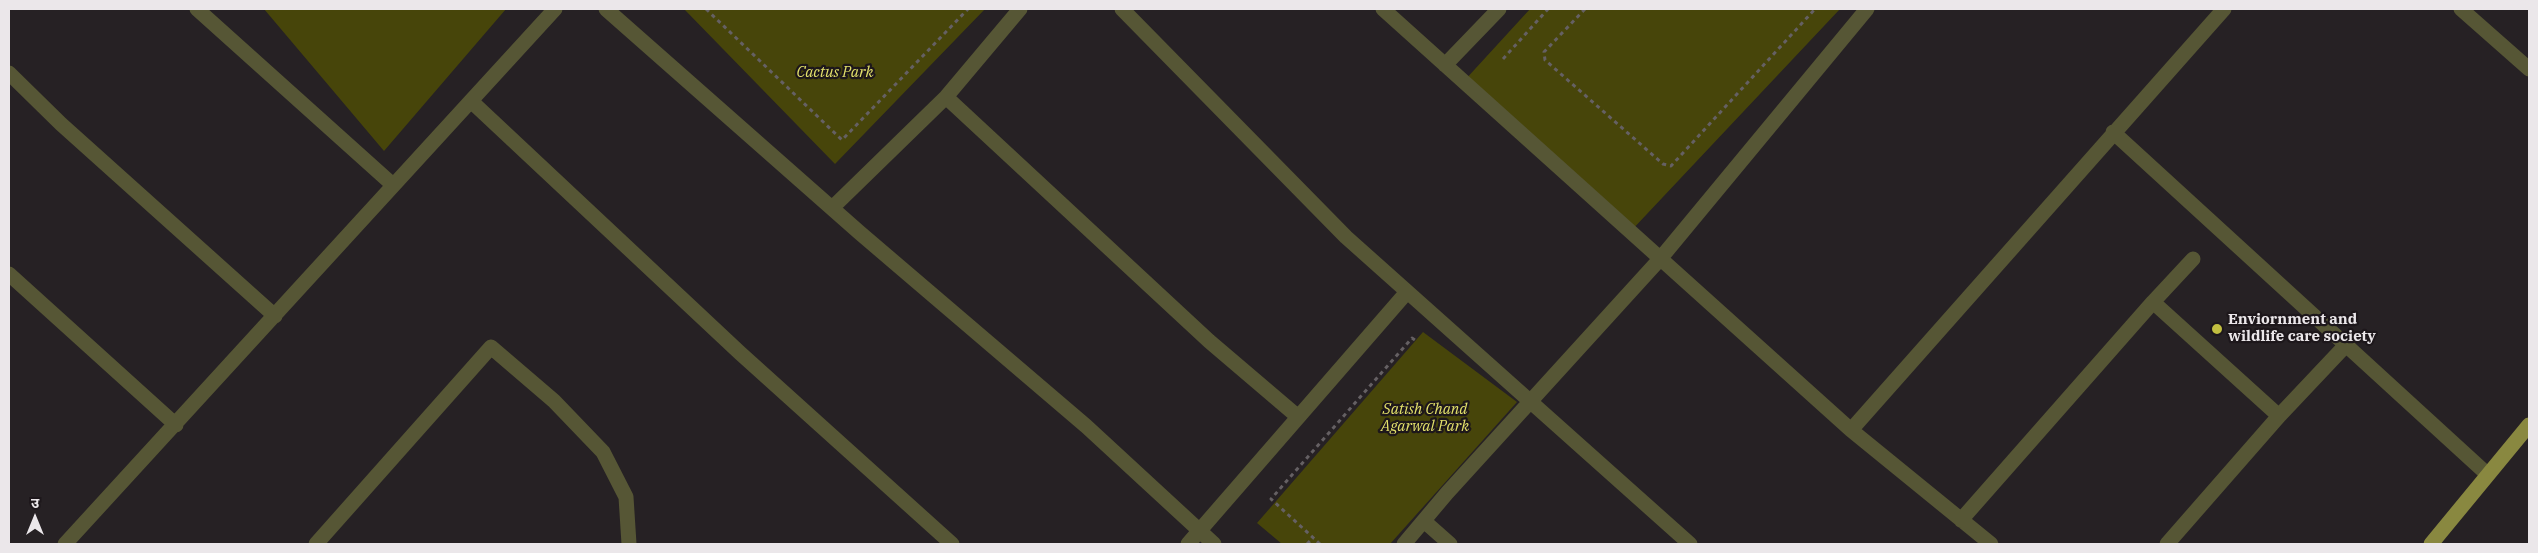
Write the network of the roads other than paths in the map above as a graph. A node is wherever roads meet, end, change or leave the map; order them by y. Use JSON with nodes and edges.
{"nodes":[{"id":1,"x":197,"y":9,"type":"edge"},
{"id":2,"x":555,"y":9,"type":"edge"},
{"id":3,"x":606,"y":9,"type":"edge"},
{"id":4,"x":1020,"y":9,"type":"edge"},
{"id":5,"x":1122,"y":9,"type":"edge"},
{"id":6,"x":1383,"y":9,"type":"edge"},
{"id":7,"x":1499,"y":9,"type":"edge"},
{"id":8,"x":1866,"y":9,"type":"edge"},
{"id":9,"x":2224,"y":9,"type":"edge"},
{"id":10,"x":2461,"y":9,"type":"edge"},
{"id":11,"x":1446,"y":65,"type":"junction"},
{"id":12,"x":2529,"y":69,"type":"edge"},
{"id":13,"x":9,"y":73,"type":"edge"},
{"id":14,"x":946,"y":97,"type":"junction"},
{"id":15,"x":471,"y":101,"type":"junction"},
{"id":16,"x":2113,"y":132,"type":"junction"},
{"id":17,"x":393,"y":185,"type":"junction"},
{"id":18,"x":832,"y":208,"type":"junction"},
{"id":19,"x":1660,"y":258,"type":"junction"},
{"id":20,"x":2192,"y":258,"type":"dead end"},
{"id":21,"x":9,"y":274,"type":"edge"},
{"id":22,"x":1407,"y":292,"type":"junction"},
{"id":23,"x":2153,"y":302,"type":"junction"},
{"id":24,"x":275,"y":316,"type":"junction"},
{"id":25,"x":2346,"y":345,"type":"junction"},
{"id":26,"x":1530,"y":401,"type":"junction"},
{"id":27,"x":1297,"y":416,"type":"junction"},
{"id":28,"x":2279,"y":416,"type":"junction"},
{"id":29,"x":176,"y":425,"type":"junction"},
{"id":30,"x":2529,"y":425,"type":"edge"},
{"id":31,"x":1850,"y":430,"type":"junction"},
{"id":32,"x":2487,"y":474,"type":"junction"},
{"id":33,"x":1424,"y":520,"type":"junction"},
{"id":34,"x":1961,"y":520,"type":"junction"},
{"id":35,"x":1200,"y":531,"type":"junction"},
{"id":36,"x":65,"y":544,"type":"edge"},
{"id":37,"x":316,"y":544,"type":"edge"},
{"id":38,"x":629,"y":544,"type":"edge"},
{"id":39,"x":952,"y":544,"type":"edge"},
{"id":40,"x":1188,"y":544,"type":"edge"},
{"id":41,"x":1214,"y":544,"type":"edge"},
{"id":42,"x":1404,"y":544,"type":"edge"},
{"id":43,"x":1450,"y":544,"type":"edge"},
{"id":44,"x":1690,"y":544,"type":"edge"},
{"id":45,"x":1991,"y":544,"type":"edge"},
{"id":46,"x":2167,"y":544,"type":"edge"},
{"id":47,"x":2431,"y":544,"type":"edge"}],
"edges":[{"from":1,"to":17,"type":"street"},
{"from":2,"to":15,"type":"street"},
{"from":3,"to":18,"type":"street"},
{"from":4,"to":14,"type":"street"},
{"from":5,"to":22,"type":"street"},
{"from":6,"to":11,"type":"street"},
{"from":7,"to":11,"type":"street"},
{"from":8,"to":19,"type":"street"},
{"from":9,"to":16,"type":"street"},
{"from":10,"to":12,"type":"street"},
{"from":11,"to":19,"type":"street"},
{"from":13,"to":24,"type":"street"},
{"from":14,"to":18,"type":"street"},
{"from":14,"to":27,"type":"street"},
{"from":15,"to":17,"type":"street"},
{"from":15,"to":39,"type":"street"},
{"from":16,"to":25,"type":"street"},
{"from":16,"to":31,"type":"street"},
{"from":17,"to":24,"type":"street"},
{"from":18,"to":35,"type":"street"},
{"from":19,"to":26,"type":"street"},
{"from":19,"to":31,"type":"street"},
{"from":20,"to":23,"type":"street"},
{"from":21,"to":29,"type":"street"},
{"from":22,"to":26,"type":"street"},
{"from":22,"to":27,"type":"street"},
{"from":23,"to":28,"type":"street"},
{"from":23,"to":34,"type":"street"},
{"from":24,"to":29,"type":"street"},
{"from":25,"to":28,"type":"street"},
{"from":25,"to":32,"type":"street"},
{"from":26,"to":33,"type":"street"},
{"from":26,"to":44,"type":"street"},
{"from":27,"to":35,"type":"street"},
{"from":28,"to":46,"type":"street"},
{"from":29,"to":36,"type":"street"},
{"from":30,"to":32,"type":"main road"},
{"from":31,"to":34,"type":"street"},
{"from":32,"to":47,"type":"main road"},
{"from":33,"to":42,"type":"street"},
{"from":33,"to":43,"type":"street"},
{"from":34,"to":45,"type":"street"},
{"from":35,"to":40,"type":"street"},
{"from":35,"to":41,"type":"street"},
{"from":37,"to":38,"type":"street"}]}
